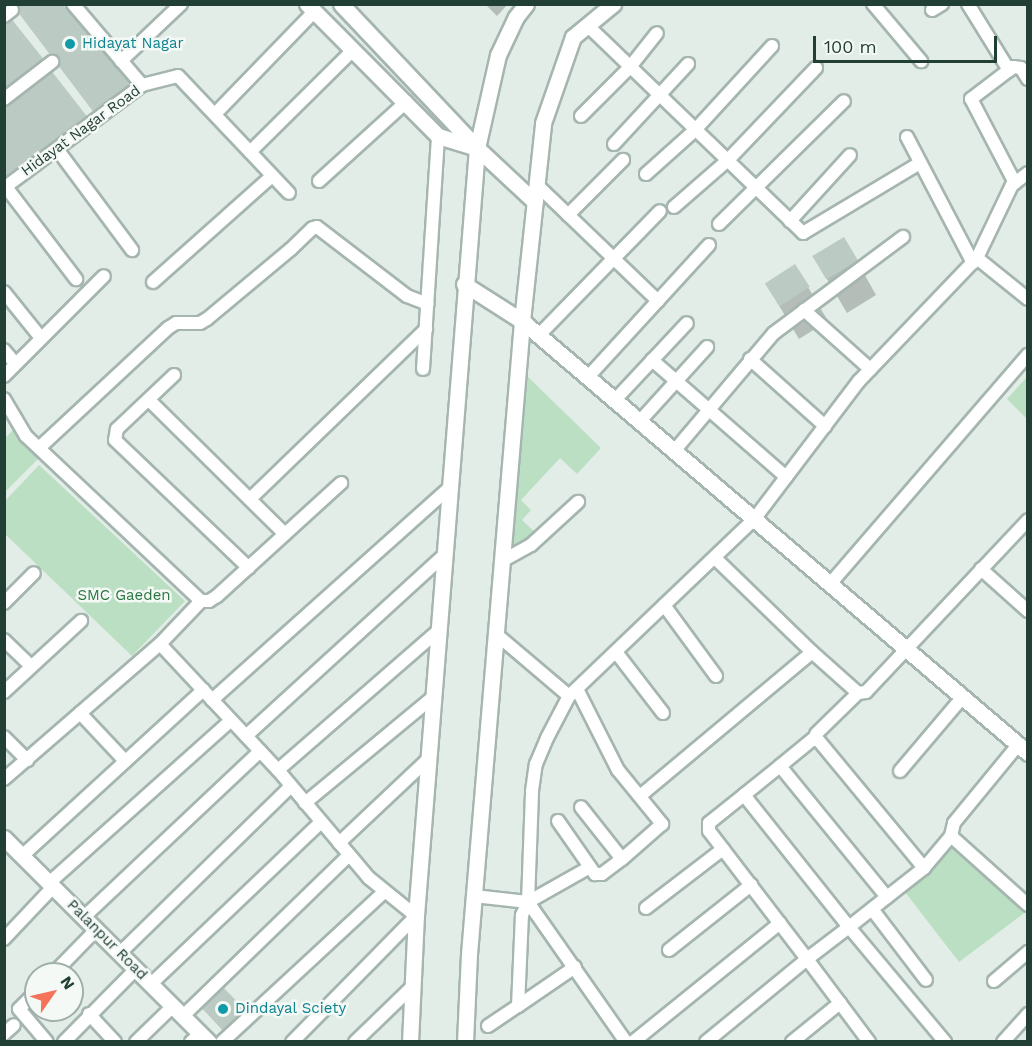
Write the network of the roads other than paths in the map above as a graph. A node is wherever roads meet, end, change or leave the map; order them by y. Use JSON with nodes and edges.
{"nodes":[{"id":1,"x":181,"y":4,"type":"edge"},
{"id":2,"x":341,"y":4,"type":"edge"},
{"id":3,"x":526,"y":4,"type":"edge"},
{"id":4,"x":613,"y":4,"type":"edge"},
{"id":5,"x":873,"y":4,"type":"edge"},
{"id":6,"x":968,"y":4,"type":"edge"},
{"id":7,"x":78,"y":6,"type":"edge"},
{"id":8,"x":311,"y":8,"type":"edge"},
{"id":9,"x":587,"y":26,"type":"junction"},
{"id":10,"x":657,"y":33,"type":"dead end"},
{"id":11,"x":771,"y":46,"type":"dead end"},
{"id":12,"x":353,"y":50,"type":"junction"},
{"id":13,"x":121,"y":61,"type":"junction"},
{"id":14,"x":921,"y":61,"type":"dead end"},
{"id":15,"x":52,"y":62,"type":"dead end"},
{"id":16,"x":688,"y":64,"type":"dead end"},
{"id":17,"x":630,"y":67,"type":"junction"},
{"id":18,"x":816,"y":68,"type":"dead end"},
{"id":19,"x":1009,"y":70,"type":"junction"},
{"id":20,"x":1028,"y":79,"type":"edge"},
{"id":21,"x":142,"y":85,"type":"junction"},
{"id":22,"x":660,"y":96,"type":"junction"},
{"id":23,"x":4,"y":99,"type":"edge"},
{"id":24,"x":844,"y":101,"type":"dead end"},
{"id":25,"x":406,"y":102,"type":"junction"},
{"id":26,"x":214,"y":114,"type":"junction"},
{"id":27,"x":580,"y":116,"type":"dead end"},
{"id":28,"x":695,"y":130,"type":"junction"},
{"id":29,"x":438,"y":136,"type":"junction"},
{"id":30,"x":907,"y":137,"type":"dead end"},
{"id":31,"x":614,"y":144,"type":"dead end"},
{"id":32,"x":477,"y":148,"type":"junction"},
{"id":33,"x":57,"y":149,"type":"junction"},
{"id":34,"x":249,"y":152,"type":"junction"},
{"id":35,"x":850,"y":155,"type":"dead end"},
{"id":36,"x":623,"y":160,"type":"dead end"},
{"id":37,"x":727,"y":161,"type":"junction"},
{"id":38,"x":920,"y":163,"type":"junction"},
{"id":39,"x":1028,"y":173,"type":"edge"},
{"id":40,"x":646,"y":174,"type":"dead end"},
{"id":41,"x":272,"y":176,"type":"junction"},
{"id":42,"x":319,"y":181,"type":"dead end"},
{"id":43,"x":1015,"y":183,"type":"junction"},
{"id":44,"x":536,"y":184,"type":"junction"},
{"id":45,"x":5,"y":187,"type":"edge"},
{"id":46,"x":756,"y":189,"type":"junction"},
{"id":47,"x":289,"y":193,"type":"dead end"},
{"id":48,"x":535,"y":202,"type":"junction"},
{"id":49,"x":674,"y":207,"type":"dead end"},
{"id":50,"x":660,"y":211,"type":"dead end"},
{"id":51,"x":568,"y":215,"type":"junction"},
{"id":52,"x":790,"y":221,"type":"junction"},
{"id":53,"x":719,"y":224,"type":"dead end"},
{"id":54,"x":903,"y":237,"type":"dead end"},
{"id":55,"x":709,"y":245,"type":"dead end"},
{"id":56,"x":132,"y":250,"type":"dead end"},
{"id":57,"x":613,"y":259,"type":"junction"},
{"id":58,"x":975,"y":261,"type":"junction"},
{"id":59,"x":104,"y":276,"type":"dead end"},
{"id":60,"x":76,"y":279,"type":"dead end"},
{"id":61,"x":153,"y":282,"type":"dead end"},
{"id":62,"x":464,"y":284,"type":"junction"},
{"id":63,"x":4,"y":292,"type":"edge"},
{"id":64,"x":1028,"y":299,"type":"edge"},
{"id":65,"x":658,"y":301,"type":"junction"},
{"id":66,"x":428,"y":304,"type":"junction"},
{"id":67,"x":804,"y":310,"type":"junction"},
{"id":68,"x":522,"y":321,"type":"junction"},
{"id":69,"x":687,"y":323,"type":"dead end"},
{"id":70,"x":426,"y":329,"type":"junction"},
{"id":71,"x":539,"y":335,"type":"junction"},
{"id":72,"x":41,"y":338,"type":"junction"},
{"id":73,"x":707,"y":347,"type":"dead end"},
{"id":74,"x":4,"y":350,"type":"edge"},
{"id":75,"x":1028,"y":355,"type":"edge"},
{"id":76,"x":750,"y":359,"type":"junction"},
{"id":77,"x":652,"y":360,"type":"junction"},
{"id":78,"x":15,"y":363,"type":"junction"},
{"id":79,"x":423,"y":369,"type":"dead end"},
{"id":80,"x":870,"y":369,"type":"junction"},
{"id":81,"x":174,"y":375,"type":"dead end"},
{"id":82,"x":4,"y":376,"type":"edge"},
{"id":83,"x":588,"y":377,"type":"junction"},
{"id":84,"x":677,"y":380,"type":"junction"},
{"id":85,"x":4,"y":399,"type":"edge"},
{"id":86,"x":149,"y":400,"type":"junction"},
{"id":87,"x":615,"y":400,"type":"junction"},
{"id":88,"x":708,"y":411,"type":"junction"},
{"id":89,"x":640,"y":421,"type":"junction"},
{"id":90,"x":825,"y":426,"type":"junction"},
{"id":91,"x":39,"y":448,"type":"junction"},
{"id":92,"x":675,"y":450,"type":"junction"},
{"id":93,"x":786,"y":477,"type":"junction"},
{"id":94,"x":341,"y":483,"type":"dead end"},
{"id":95,"x":448,"y":489,"type":"junction"},
{"id":96,"x":250,"y":499,"type":"junction"},
{"id":97,"x":578,"y":502,"type":"dead end"},
{"id":98,"x":755,"y":518,"type":"junction"},
{"id":99,"x":1028,"y":520,"type":"edge"},
{"id":100,"x":285,"y":534,"type":"junction"},
{"id":101,"x":443,"y":556,"type":"junction"},
{"id":102,"x":714,"y":557,"type":"junction"},
{"id":103,"x":502,"y":561,"type":"junction"},
{"id":104,"x":249,"y":568,"type":"junction"},
{"id":105,"x":981,"y":569,"type":"junction"},
{"id":106,"x":34,"y":573,"type":"dead end"},
{"id":107,"x":830,"y":584,"type":"junction"},
{"id":108,"x":201,"y":601,"type":"junction"},
{"id":109,"x":4,"y":603,"type":"edge"},
{"id":110,"x":664,"y":605,"type":"junction"},
{"id":111,"x":1028,"y":611,"type":"edge"},
{"id":112,"x":81,"y":621,"type":"dead end"},
{"id":113,"x":437,"y":632,"type":"junction"},
{"id":114,"x":496,"y":634,"type":"junction"},
{"id":115,"x":4,"y":640,"type":"edge"},
{"id":116,"x":159,"y":644,"type":"junction"},
{"id":117,"x":904,"y":649,"type":"junction"},
{"id":118,"x":616,"y":652,"type":"junction"},
{"id":119,"x":812,"y":652,"type":"junction"},
{"id":120,"x":31,"y":666,"type":"junction"},
{"id":121,"x":716,"y":676,"type":"dead end"},
{"id":122,"x":203,"y":690,"type":"junction"},
{"id":123,"x":4,"y":692,"type":"edge"},
{"id":124,"x":573,"y":693,"type":"junction"},
{"id":125,"x":858,"y":693,"type":"junction"},
{"id":126,"x":432,"y":698,"type":"junction"},
{"id":127,"x":962,"y":698,"type":"junction"},
{"id":128,"x":212,"y":700,"type":"junction"},
{"id":129,"x":80,"y":713,"type":"junction"},
{"id":130,"x":663,"y":713,"type":"dead end"},
{"id":131,"x":231,"y":720,"type":"junction"},
{"id":132,"x":816,"y":734,"type":"dead end"},
{"id":133,"x":246,"y":736,"type":"junction"},
{"id":134,"x":4,"y":737,"type":"edge"},
{"id":135,"x":1023,"y":749,"type":"edge"},
{"id":136,"x":260,"y":751,"type":"junction"},
{"id":137,"x":27,"y":760,"type":"junction"},
{"id":138,"x":428,"y":760,"type":"junction"},
{"id":139,"x":125,"y":761,"type":"junction"},
{"id":140,"x":780,"y":765,"type":"junction"},
{"id":141,"x":278,"y":770,"type":"junction"},
{"id":142,"x":900,"y":771,"type":"dead end"},
{"id":143,"x":4,"y":780,"type":"edge"},
{"id":144,"x":291,"y":786,"type":"junction"},
{"id":145,"x":744,"y":795,"type":"junction"},
{"id":146,"x":640,"y":796,"type":"junction"},
{"id":147,"x":305,"y":803,"type":"junction"},
{"id":148,"x":581,"y":807,"type":"dead end"},
{"id":149,"x":558,"y":821,"type":"dead end"},
{"id":150,"x":321,"y":822,"type":"junction"},
{"id":151,"x":951,"y":836,"type":"junction"},
{"id":152,"x":339,"y":843,"type":"junction"},
{"id":153,"x":6,"y":844,"type":"edge"},
{"id":154,"x":723,"y":849,"type":"junction"},
{"id":155,"x":349,"y":855,"type":"junction"},
{"id":156,"x":22,"y":856,"type":"junction"},
{"id":157,"x":622,"y":860,"type":"junction"},
{"id":158,"x":590,"y":867,"type":"junction"},
{"id":159,"x":924,"y":868,"type":"junction"},
{"id":160,"x":51,"y":885,"type":"junction"},
{"id":161,"x":751,"y":885,"type":"junction"},
{"id":162,"x":384,"y":892,"type":"junction"},
{"id":163,"x":474,"y":896,"type":"junction"},
{"id":164,"x":886,"y":897,"type":"junction"},
{"id":165,"x":528,"y":902,"type":"junction"},
{"id":166,"x":1028,"y":905,"type":"edge"},
{"id":167,"x":646,"y":908,"type":"dead end"},
{"id":168,"x":872,"y":909,"type":"junction"},
{"id":169,"x":416,"y":916,"type":"junction"},
{"id":170,"x":84,"y":917,"type":"junction"},
{"id":171,"x":780,"y":923,"type":"junction"},
{"id":172,"x":849,"y":927,"type":"junction"},
{"id":173,"x":96,"y":930,"type":"junction"},
{"id":174,"x":4,"y":939,"type":"edge"},
{"id":175,"x":669,"y":950,"type":"dead end"},
{"id":176,"x":1028,"y":952,"type":"edge"},
{"id":177,"x":120,"y":953,"type":"junction"},
{"id":178,"x":807,"y":959,"type":"junction"},
{"id":179,"x":65,"y":962,"type":"edge"},
{"id":180,"x":575,"y":968,"type":"junction"},
{"id":181,"x":136,"y":969,"type":"junction"},
{"id":182,"x":926,"y":980,"type":"dead end"},
{"id":183,"x":994,"y":981,"type":"dead end"},
{"id":184,"x":151,"y":984,"type":"junction"},
{"id":185,"x":412,"y":987,"type":"junction"},
{"id":186,"x":840,"y":1003,"type":"junction"},
{"id":187,"x":518,"y":1006,"type":"junction"},
{"id":188,"x":178,"y":1011,"type":"junction"},
{"id":189,"x":89,"y":1014,"type":"junction"},
{"id":190,"x":1028,"y":1014,"type":"edge"},
{"id":191,"x":31,"y":1022,"type":"edge"},
{"id":192,"x":14,"y":1025,"type":"dead end"},
{"id":193,"x":488,"y":1026,"type":"dead end"},
{"id":194,"x":4,"y":1034,"type":"edge"},
{"id":195,"x":200,"y":1039,"type":"edge"},
{"id":196,"x":624,"y":1040,"type":"edge"},
{"id":197,"x":47,"y":1041,"type":"edge"},
{"id":198,"x":64,"y":1041,"type":"edge"},
{"id":199,"x":115,"y":1041,"type":"edge"},
{"id":200,"x":136,"y":1041,"type":"edge"},
{"id":201,"x":222,"y":1041,"type":"edge"},
{"id":202,"x":292,"y":1041,"type":"edge"},
{"id":203,"x":355,"y":1041,"type":"edge"},
{"id":204,"x":410,"y":1041,"type":"edge"},
{"id":205,"x":465,"y":1041,"type":"edge"},
{"id":206,"x":706,"y":1041,"type":"edge"},
{"id":207,"x":792,"y":1041,"type":"edge"},
{"id":208,"x":869,"y":1041,"type":"edge"},
{"id":209,"x":945,"y":1041,"type":"edge"},
{"id":210,"x":1005,"y":1041,"type":"edge"}],
"edges":[{"from":1,"to":13,"type":"street"},
{"from":2,"to":32,"type":"street"},
{"from":3,"to":32,"type":"street"},
{"from":4,"to":9,"type":"street"},
{"from":5,"to":14,"type":"street"},
{"from":6,"to":19,"type":"street"},
{"from":7,"to":13,"type":"street"},
{"from":8,"to":12,"type":"street"},
{"from":8,"to":26,"type":"street"},
{"from":9,"to":17,"type":"street"},
{"from":9,"to":44,"type":"street"},
{"from":10,"to":17,"type":"street"},
{"from":11,"to":28,"type":"street"},
{"from":12,"to":25,"type":"street"},
{"from":12,"to":34,"type":"street"},
{"from":13,"to":21,"type":"street"},
{"from":15,"to":23,"type":"street"},
{"from":16,"to":22,"type":"street"},
{"from":17,"to":22,"type":"street"},
{"from":17,"to":27,"type":"street"},
{"from":18,"to":37,"type":"street"},
{"from":19,"to":20,"type":"street"},
{"from":19,"to":43,"type":"street"},
{"from":21,"to":26,"type":"street","name":"Hidayat Nagar Road"},
{"from":21,"to":33,"type":"street","name":"Hidayat Nagar Road"},
{"from":22,"to":28,"type":"street"},
{"from":22,"to":31,"type":"street"},
{"from":24,"to":46,"type":"street"},
{"from":25,"to":29,"type":"street"},
{"from":25,"to":42,"type":"street"},
{"from":26,"to":34,"type":"street","name":"Hidayat Nagar Road"},
{"from":28,"to":37,"type":"street"},
{"from":28,"to":40,"type":"street"},
{"from":29,"to":32,"type":"street"},
{"from":29,"to":66,"type":"street"},
{"from":30,"to":38,"type":"street"},
{"from":32,"to":48,"type":"street"},
{"from":32,"to":62,"type":"street"},
{"from":33,"to":45,"type":"street","name":"Hidayat Nagar Road"},
{"from":33,"to":56,"type":"street"},
{"from":34,"to":41,"type":"street","name":"Hidayat Nagar Road"},
{"from":35,"to":52,"type":"street"},
{"from":36,"to":51,"type":"street"},
{"from":37,"to":46,"type":"street"},
{"from":37,"to":49,"type":"street"},
{"from":38,"to":52,"type":"street"},
{"from":38,"to":58,"type":"street"},
{"from":39,"to":43,"type":"street"},
{"from":41,"to":47,"type":"street","name":"Hidayat Nagar Road"},
{"from":41,"to":61,"type":"street"},
{"from":43,"to":58,"type":"street"},
{"from":44,"to":48,"type":"street"},
{"from":44,"to":51,"type":"street"},
{"from":45,"to":60,"type":"street"},
{"from":46,"to":52,"type":"street"},
{"from":46,"to":53,"type":"street"},
{"from":48,"to":68,"type":"street"},
{"from":50,"to":57,"type":"street"},
{"from":51,"to":57,"type":"street"},
{"from":54,"to":67,"type":"street"},
{"from":55,"to":65,"type":"street"},
{"from":57,"to":65,"type":"street"},
{"from":57,"to":71,"type":"street"},
{"from":58,"to":64,"type":"street"},
{"from":58,"to":80,"type":"street"},
{"from":59,"to":72,"type":"street"},
{"from":62,"to":68,"type":"street"},
{"from":62,"to":95,"type":"street"},
{"from":63,"to":72,"type":"street"},
{"from":65,"to":83,"type":"street"},
{"from":66,"to":70,"type":"street"},
{"from":66,"to":91,"type":"street"},
{"from":67,"to":76,"type":"street"},
{"from":67,"to":80,"type":"street"},
{"from":68,"to":71,"type":"street"},
{"from":68,"to":103,"type":"street"},
{"from":69,"to":77,"type":"street"},
{"from":70,"to":79,"type":"street"},
{"from":70,"to":96,"type":"street"},
{"from":71,"to":83,"type":"street"},
{"from":72,"to":78,"type":"street"},
{"from":73,"to":84,"type":"street"},
{"from":74,"to":78,"type":"street"},
{"from":75,"to":107,"type":"street"},
{"from":76,"to":88,"type":"street"},
{"from":76,"to":90,"type":"street"},
{"from":77,"to":84,"type":"street"},
{"from":77,"to":87,"type":"street"},
{"from":78,"to":82,"type":"street"},
{"from":80,"to":90,"type":"street"},
{"from":81,"to":86,"type":"street"},
{"from":83,"to":87,"type":"street"},
{"from":84,"to":88,"type":"street"},
{"from":84,"to":89,"type":"street"},
{"from":85,"to":91,"type":"street"},
{"from":86,"to":96,"type":"street"},
{"from":86,"to":104,"type":"street"},
{"from":87,"to":89,"type":"street"},
{"from":88,"to":92,"type":"street"},
{"from":88,"to":93,"type":"street"},
{"from":89,"to":92,"type":"street"},
{"from":90,"to":93,"type":"street"},
{"from":91,"to":108,"type":"street"},
{"from":92,"to":98,"type":"street"},
{"from":93,"to":98,"type":"street"},
{"from":94,"to":100,"type":"street"},
{"from":95,"to":101,"type":"street"},
{"from":95,"to":128,"type":"street"},
{"from":96,"to":100,"type":"street"},
{"from":97,"to":103,"type":"street"},
{"from":98,"to":102,"type":"street"},
{"from":98,"to":107,"type":"street"},
{"from":99,"to":105,"type":"street"},
{"from":100,"to":104,"type":"street"},
{"from":101,"to":113,"type":"street"},
{"from":101,"to":133,"type":"street"},
{"from":102,"to":110,"type":"street"},
{"from":102,"to":119,"type":"street"},
{"from":103,"to":114,"type":"street"},
{"from":104,"to":108,"type":"street"},
{"from":105,"to":111,"type":"street"},
{"from":105,"to":117,"type":"street"},
{"from":106,"to":109,"type":"street"},
{"from":107,"to":117,"type":"street"},
{"from":108,"to":116,"type":"street"},
{"from":110,"to":118,"type":"street"},
{"from":110,"to":121,"type":"street"},
{"from":112,"to":120,"type":"street"},
{"from":113,"to":126,"type":"street"},
{"from":113,"to":141,"type":"street"},
{"from":114,"to":124,"type":"street"},
{"from":114,"to":163,"type":"street"},
{"from":115,"to":120,"type":"street"},
{"from":116,"to":122,"type":"street"},
{"from":116,"to":129,"type":"street"},
{"from":117,"to":125,"type":"street"},
{"from":117,"to":127,"type":"street"},
{"from":118,"to":124,"type":"street"},
{"from":118,"to":130,"type":"street"},
{"from":119,"to":125,"type":"street"},
{"from":119,"to":146,"type":"street"},
{"from":120,"to":123,"type":"street"},
{"from":122,"to":128,"type":"street"},
{"from":122,"to":139,"type":"street"},
{"from":124,"to":146,"type":"street"},
{"from":124,"to":165,"type":"street"},
{"from":125,"to":132,"type":"street"},
{"from":126,"to":138,"type":"street"},
{"from":126,"to":147,"type":"street"},
{"from":127,"to":135,"type":"street"},
{"from":127,"to":142,"type":"street"},
{"from":128,"to":131,"type":"street"},
{"from":129,"to":137,"type":"street"},
{"from":129,"to":139,"type":"street"},
{"from":131,"to":133,"type":"street"},
{"from":131,"to":160,"type":"street"},
{"from":133,"to":136,"type":"street"},
{"from":134,"to":137,"type":"street"},
{"from":135,"to":151,"type":"street"},
{"from":136,"to":141,"type":"street"},
{"from":136,"to":170,"type":"street"},
{"from":137,"to":143,"type":"street"},
{"from":138,"to":152,"type":"street"},
{"from":138,"to":169,"type":"street"},
{"from":139,"to":156,"type":"street"},
{"from":140,"to":145,"type":"street"},
{"from":140,"to":159,"type":"street"},
{"from":140,"to":164,"type":"street"},
{"from":141,"to":144,"type":"street"},
{"from":144,"to":147,"type":"street"},
{"from":144,"to":177,"type":"street"},
{"from":145,"to":154,"type":"street"},
{"from":145,"to":172,"type":"street"},
{"from":146,"to":157,"type":"street"},
{"from":147,"to":150,"type":"street"},
{"from":148,"to":157,"type":"street"},
{"from":149,"to":158,"type":"street"},
{"from":150,"to":152,"type":"street"},
{"from":150,"to":184,"type":"street"},
{"from":151,"to":159,"type":"street"},
{"from":151,"to":166,"type":"street"},
{"from":152,"to":155,"type":"street"},
{"from":153,"to":156,"type":"street","name":"Palanpur Road"},
{"from":154,"to":161,"type":"street"},
{"from":154,"to":167,"type":"street"},
{"from":155,"to":162,"type":"street"},
{"from":155,"to":188,"type":"street"},
{"from":156,"to":160,"type":"street","name":"Palanpur Road"},
{"from":157,"to":158,"type":"street"},
{"from":158,"to":165,"type":"street"},
{"from":159,"to":164,"type":"street"},
{"from":160,"to":170,"type":"street","name":"Palanpur Road"},
{"from":160,"to":174,"type":"street"},
{"from":161,"to":171,"type":"street"},
{"from":161,"to":175,"type":"street"},
{"from":162,"to":169,"type":"street"},
{"from":162,"to":201,"type":"street"},
{"from":163,"to":165,"type":"street"},
{"from":163,"to":205,"type":"street"},
{"from":164,"to":168,"type":"street"},
{"from":165,"to":180,"type":"street"},
{"from":165,"to":187,"type":"street"},
{"from":168,"to":172,"type":"street"},
{"from":168,"to":182,"type":"street"},
{"from":169,"to":185,"type":"street"},
{"from":169,"to":202,"type":"street"},
{"from":170,"to":173,"type":"street","name":"Palanpur Road"},
{"from":171,"to":178,"type":"street"},
{"from":171,"to":196,"type":"street"},
{"from":172,"to":178,"type":"street"},
{"from":172,"to":209,"type":"street"},
{"from":173,"to":177,"type":"street","name":"Palanpur Road"},
{"from":173,"to":179,"type":"street"},
{"from":176,"to":183,"type":"street"},
{"from":177,"to":181,"type":"street","name":"Palanpur Road"},
{"from":178,"to":186,"type":"street"},
{"from":178,"to":206,"type":"street"},
{"from":180,"to":187,"type":"street"},
{"from":180,"to":196,"type":"street"},
{"from":181,"to":184,"type":"street","name":"Palanpur Road"},
{"from":181,"to":189,"type":"street"},
{"from":184,"to":188,"type":"street","name":"Palanpur Road"},
{"from":185,"to":203,"type":"street"},
{"from":185,"to":204,"type":"street"},
{"from":186,"to":207,"type":"street"},
{"from":186,"to":208,"type":"street"},
{"from":187,"to":193,"type":"street"},
{"from":188,"to":195,"type":"street","name":"Palanpur Road"},
{"from":188,"to":200,"type":"street"},
{"from":189,"to":198,"type":"street"},
{"from":189,"to":199,"type":"street"},
{"from":190,"to":210,"type":"street"},
{"from":191,"to":197,"type":"street"},
{"from":192,"to":194,"type":"street"}]}
